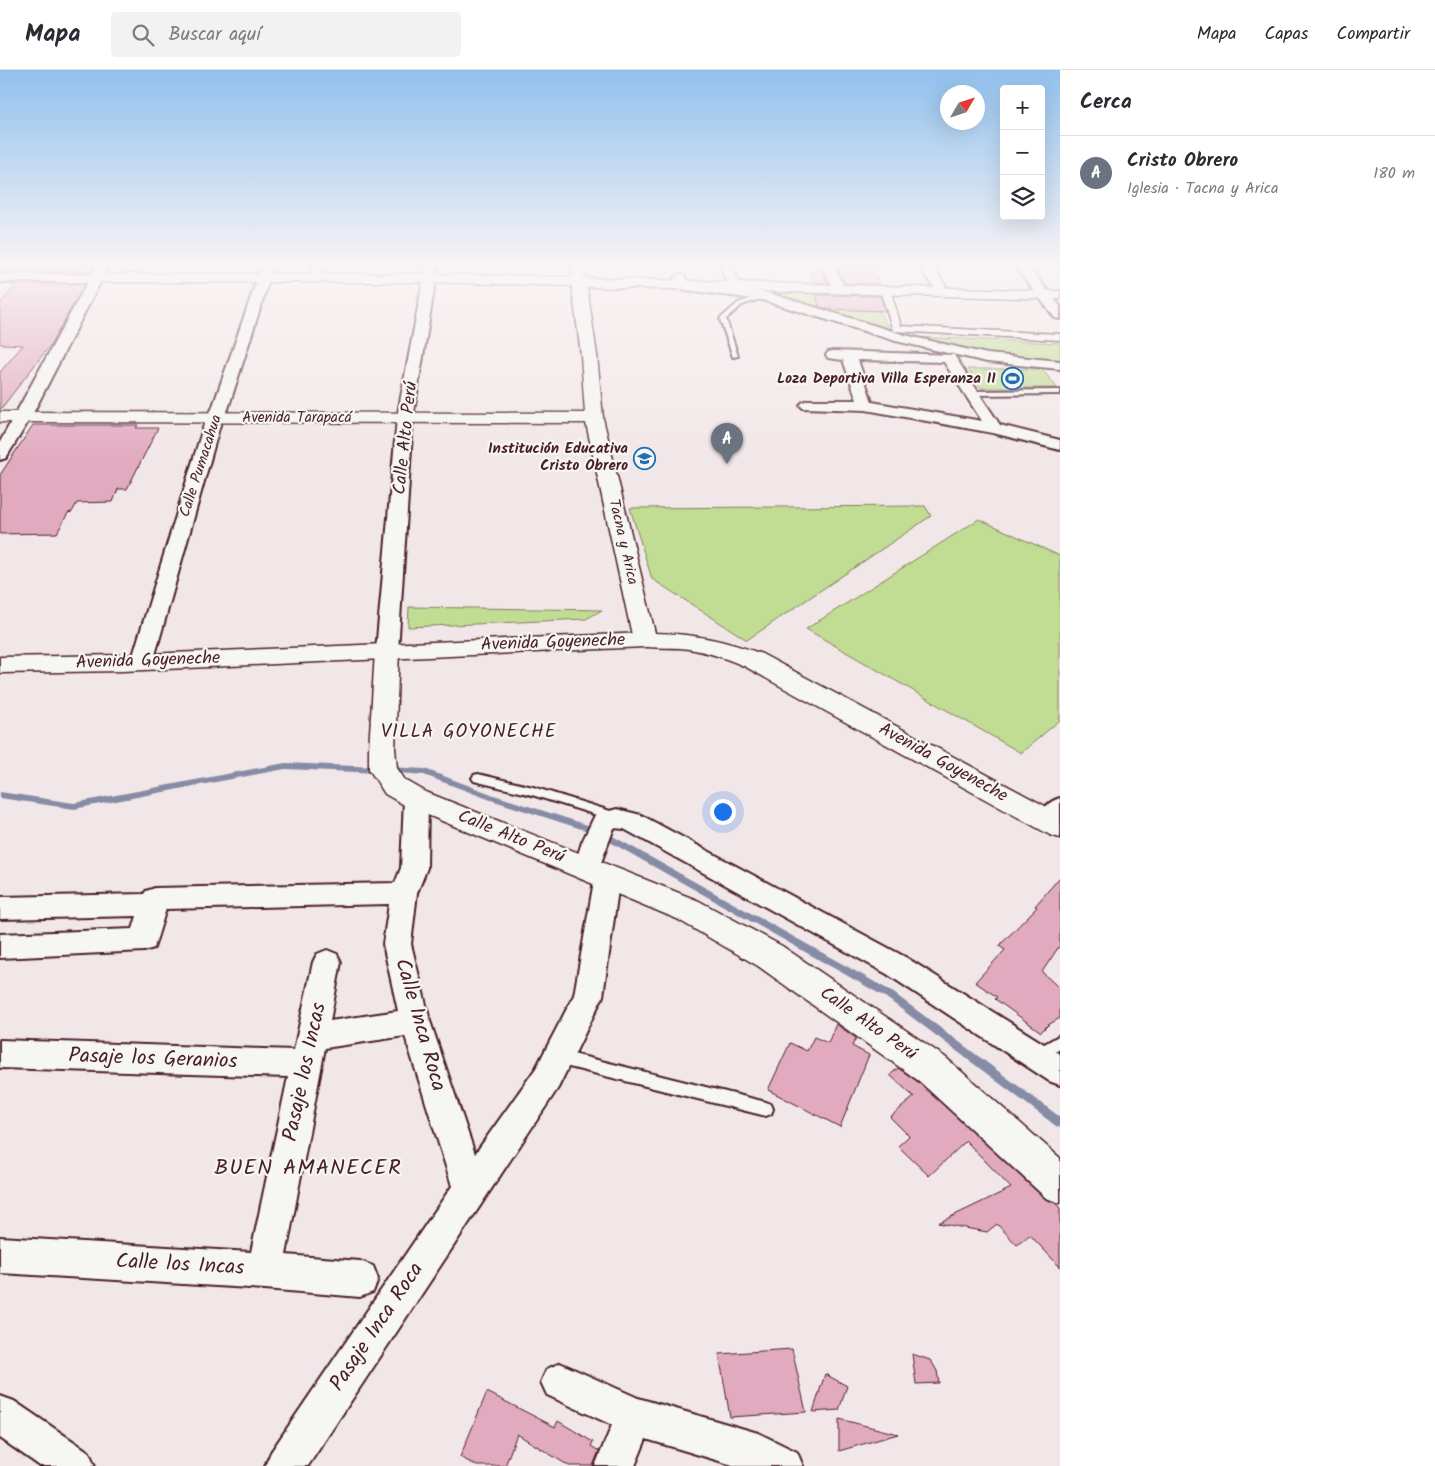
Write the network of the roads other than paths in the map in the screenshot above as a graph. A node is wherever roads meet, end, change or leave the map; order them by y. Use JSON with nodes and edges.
{"nodes":[{"id":1,"x":68,"y":330,"type":"edge"},
{"id":2,"x":246,"y":330,"type":"edge"},
{"id":3,"x":420,"y":330,"type":"edge"},
{"id":4,"x":586,"y":330,"type":"edge"},
{"id":5,"x":727,"y":330,"type":"edge"},
{"id":6,"x":875,"y":330,"type":"edge"},
{"id":7,"x":920,"y":330,"type":"edge"},
{"id":8,"x":1060,"y":337,"type":"edge"},
{"id":9,"x":833,"y":355,"type":"dead end"},
{"id":10,"x":849,"y":355,"type":"junction"},
{"id":11,"x":735,"y":356,"type":"dead end"},
{"id":12,"x":949,"y":358,"type":"junction"},
{"id":13,"x":987,"y":358,"type":"junction"},
{"id":14,"x":1060,"y":365,"type":"edge"},
{"id":15,"x":1060,"y":392,"type":"edge"},
{"id":16,"x":971,"y":393,"type":"junction"},
{"id":17,"x":808,"y":405,"type":"dead end"},
{"id":18,"x":866,"y":405,"type":"junction"},
{"id":19,"x":0,"y":409,"type":"edge"},
{"id":20,"x":25,"y":413,"type":"junction"},
{"id":21,"x":217,"y":413,"type":"junction"},
{"id":22,"x":406,"y":414,"type":"junction"},
{"id":23,"x":594,"y":414,"type":"junction"},
{"id":24,"x":0,"y":417,"type":"edge"},
{"id":25,"x":994,"y":428,"type":"junction"},
{"id":26,"x":1060,"y":445,"type":"edge"},
{"id":27,"x":0,"y":455,"type":"edge"},
{"id":28,"x":645,"y":640,"type":"junction"},
{"id":29,"x":387,"y":650,"type":"junction"},
{"id":30,"x":142,"y":662,"type":"junction"},
{"id":31,"x":0,"y":665,"type":"edge"},
{"id":32,"x":478,"y":778,"type":"dead end"},
{"id":33,"x":406,"y":793,"type":"junction"},
{"id":34,"x":1056,"y":818,"type":"edge"},
{"id":35,"x":602,"y":845,"type":"junction"},
{"id":36,"x":404,"y":893,"type":"junction"},
{"id":37,"x":153,"y":905,"type":"junction"},
{"id":38,"x":0,"y":908,"type":"edge"},
{"id":39,"x":0,"y":946,"type":"edge"},
{"id":40,"x":327,"y":962,"type":"dead end"},
{"id":41,"x":415,"y":1021,"type":"junction"},
{"id":42,"x":309,"y":1050,"type":"junction"},
{"id":43,"x":0,"y":1054,"type":"edge"},
{"id":44,"x":1053,"y":1056,"type":"edge"},
{"id":45,"x":557,"y":1057,"type":"junction"},
{"id":46,"x":766,"y":1109,"type":"dead end"},
{"id":47,"x":1060,"y":1184,"type":"edge"},
{"id":48,"x":470,"y":1189,"type":"junction"},
{"id":49,"x":0,"y":1254,"type":"edge"},
{"id":50,"x":265,"y":1271,"type":"junction"},
{"id":51,"x":360,"y":1279,"type":"dead end"},
{"id":52,"x":560,"y":1382,"type":"dead end"},
{"id":53,"x":0,"y":1414,"type":"edge"},
{"id":54,"x":635,"y":1416,"type":"junction"},
{"id":55,"x":75,"y":1466,"type":"edge"},
{"id":56,"x":285,"y":1466,"type":"edge"},
{"id":57,"x":615,"y":1466,"type":"edge"},
{"id":58,"x":783,"y":1466,"type":"edge"}],
"edges":[{"from":1,"to":20,"type":"street"},
{"from":2,"to":21,"type":"street","name":"Calle Pumacahua"},
{"from":3,"to":22,"type":"street","name":"Calle Alto Perú"},
{"from":4,"to":23,"type":"street","name":"Tacna y Arica"},
{"from":5,"to":11,"type":"lane"},
{"from":6,"to":13,"type":"street"},
{"from":7,"to":8,"type":"street"},
{"from":9,"to":10,"type":"street"},
{"from":10,"to":12,"type":"street"},
{"from":10,"to":18,"type":"street"},
{"from":12,"to":13,"type":"street"},
{"from":12,"to":16,"type":"street"},
{"from":13,"to":14,"type":"street"},
{"from":15,"to":16,"type":"lane"},
{"from":16,"to":25,"type":"street"},
{"from":17,"to":18,"type":"street"},
{"from":18,"to":25,"type":"street"},
{"from":19,"to":20,"type":"street","name":"Avenida Tarapacá"},
{"from":20,"to":21,"type":"street","name":"Avenida Tarapacá"},
{"from":20,"to":24,"type":"street","name":"Avenida Tarapacá"},
{"from":20,"to":27,"type":"street"},
{"from":21,"to":22,"type":"street","name":"Avenida Tarapacá"},
{"from":21,"to":30,"type":"street","name":"Calle Pumacahua"},
{"from":22,"to":23,"type":"street","name":"Avenida Tarapacá"},
{"from":22,"to":29,"type":"street","name":"Calle Alto Perú"},
{"from":23,"to":28,"type":"street","name":"Tacna y Arica"},
{"from":25,"to":26,"type":"street"},
{"from":28,"to":29,"type":"street","name":"Avenida Goyeneche"},
{"from":28,"to":34,"type":"street","name":"Avenida Goyeneche"},
{"from":29,"to":30,"type":"street","name":"Avenida Goyeneche"},
{"from":29,"to":33,"type":"street","name":"Calle Alto Perú"},
{"from":30,"to":31,"type":"street","name":"Avenida Goyeneche"},
{"from":32,"to":35,"type":"lane"},
{"from":33,"to":35,"type":"street","name":"Calle Alto Perú"},
{"from":33,"to":36,"type":"street","name":"Calle Inca Roca"},
{"from":35,"to":44,"type":"street"},
{"from":35,"to":45,"type":"street","name":"Pasaje Inca Roca"},
{"from":35,"to":47,"type":"street","name":"Calle Alto Perú"},
{"from":36,"to":37,"type":"street"},
{"from":36,"to":41,"type":"street","name":"Calle Inca Roca"},
{"from":37,"to":38,"type":"street"},
{"from":37,"to":39,"type":"street"},
{"from":40,"to":42,"type":"street","name":"Pasaje los Incas"},
{"from":41,"to":42,"type":"street","name":"Pasaje los Geranios"},
{"from":41,"to":48,"type":"street","name":"Calle Inca Roca"},
{"from":42,"to":43,"type":"street","name":"Pasaje los Geranios"},
{"from":42,"to":50,"type":"street","name":"Pasaje los Incas"},
{"from":45,"to":46,"type":"lane"},
{"from":45,"to":48,"type":"street","name":"Pasaje Inca Roca"},
{"from":48,"to":56,"type":"street","name":"Pasaje Inca Roca"},
{"from":49,"to":50,"type":"street","name":"Calle los Incas"},
{"from":50,"to":51,"type":"street","name":"Calle los Incas"},
{"from":52,"to":54,"type":"street"},
{"from":53,"to":55,"type":"street"},
{"from":54,"to":57,"type":"street"},
{"from":54,"to":58,"type":"street"}]}
